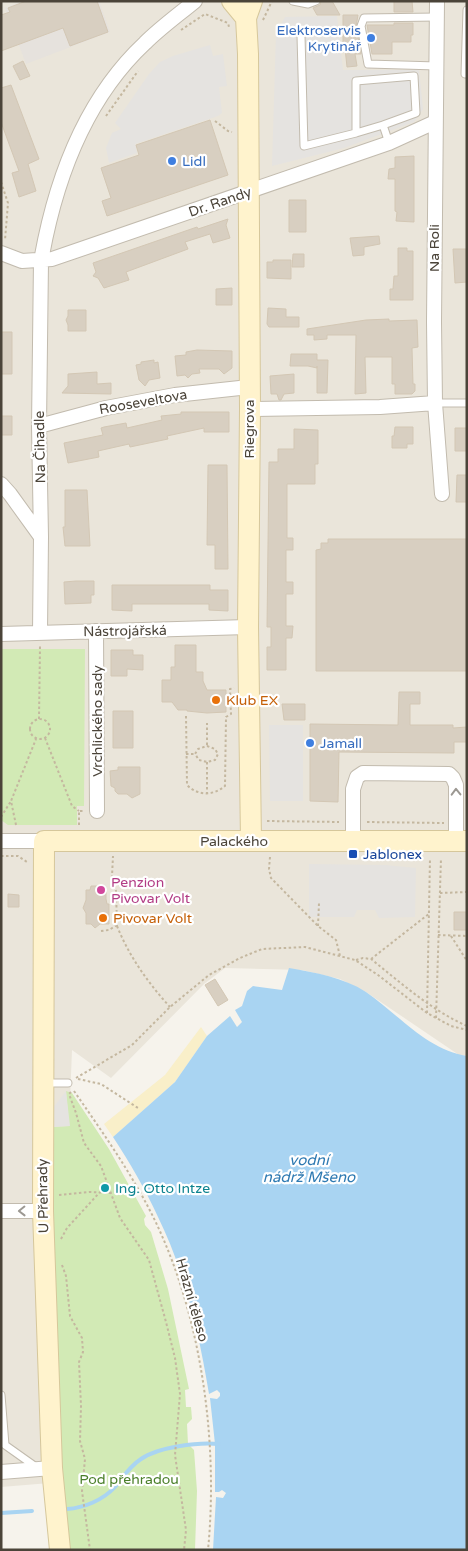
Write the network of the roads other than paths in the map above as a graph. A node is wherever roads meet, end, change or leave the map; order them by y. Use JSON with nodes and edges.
{"nodes":[{"id":1,"x":194,"y":1,"type":"edge"},
{"id":2,"x":232,"y":1,"type":"edge"},
{"id":3,"x":293,"y":1,"type":"edge"},
{"id":4,"x":316,"y":1,"type":"edge"},
{"id":5,"x":437,"y":1,"type":"edge"},
{"id":6,"x":467,"y":10,"type":"edge"},
{"id":7,"x":244,"y":11,"type":"edge"},
{"id":8,"x":437,"y":17,"type":"junction"},
{"id":9,"x":301,"y":36,"type":"dead end"},
{"id":10,"x":437,"y":66,"type":"junction"},
{"id":11,"x":467,"y":74,"type":"edge"},
{"id":12,"x":435,"y":122,"type":"junction"},
{"id":13,"x":383,"y":125,"type":"junction"},
{"id":14,"x":356,"y":132,"type":"junction"},
{"id":15,"x":389,"y":143,"type":"junction"},
{"id":16,"x":249,"y":192,"type":"junction"},
{"id":17,"x":3,"y":253,"type":"edge"},
{"id":18,"x":41,"y":261,"type":"junction"},
{"id":19,"x":249,"y":387,"type":"junction"},
{"id":20,"x":435,"y":403,"type":"junction"},
{"id":21,"x":467,"y":403,"type":"edge"},
{"id":22,"x":250,"y":409,"type":"junction"},
{"id":23,"x":39,"y":426,"type":"junction"},
{"id":24,"x":1,"y":484,"type":"edge"},
{"id":25,"x":442,"y":494,"type":"dead end"},
{"id":26,"x":41,"y":537,"type":"junction"},
{"id":27,"x":248,"y":628,"type":"junction"},
{"id":28,"x":96,"y":631,"type":"junction"},
{"id":29,"x":40,"y":632,"type":"junction"},
{"id":30,"x":1,"y":634,"type":"edge"},
{"id":31,"x":97,"y":811,"type":"dead end"},
{"id":32,"x":353,"y":832,"type":"junction"},
{"id":33,"x":452,"y":839,"type":"edge"},
{"id":34,"x":1,"y":841,"type":"edge"},
{"id":35,"x":44,"y":841,"type":"junction"},
{"id":36,"x":251,"y":841,"type":"junction"},
{"id":37,"x":42,"y":1083,"type":"junction"},
{"id":38,"x":68,"y":1083,"type":"dead end"},
{"id":39,"x":43,"y":1204,"type":"junction"},
{"id":40,"x":1,"y":1211,"type":"edge"},
{"id":41,"x":1,"y":1395,"type":"edge"},
{"id":42,"x":45,"y":1469,"type":"junction"},
{"id":43,"x":1,"y":1472,"type":"edge"},
{"id":44,"x":60,"y":1550,"type":"edge"}],
"edges":[{"from":1,"to":18,"type":"street","name":"Na Čihadle"},
{"from":2,"to":7,"type":"street"},
{"from":3,"to":4,"type":"lane"},
{"from":5,"to":8,"type":"street","name":"Na Roli"},
{"from":6,"to":11,"type":"lane"},
{"from":7,"to":16,"type":"street","name":"Riegrova"},
{"from":8,"to":10,"type":"street","name":"Na Roli"},
{"from":8,"to":10,"type":"lane"},
{"from":9,"to":14,"type":"lane"},
{"from":10,"to":12,"type":"street","name":"Na Roli"},
{"from":12,"to":15,"type":"street","name":"Dr. Randy"},
{"from":12,"to":20,"type":"street","name":"Na Roli"},
{"from":13,"to":14,"type":"lane"},
{"from":13,"to":14,"type":"lane"},
{"from":13,"to":15,"type":"lane"},
{"from":15,"to":16,"type":"street","name":"Dr. Randy"},
{"from":16,"to":18,"type":"street","name":"Dr. Randy"},
{"from":16,"to":19,"type":"street","name":"Riegrova"},
{"from":17,"to":18,"type":"street","name":"Dr. Randy"},
{"from":18,"to":23,"type":"street","name":"Na Čihadle"},
{"from":19,"to":22,"type":"street","name":"Riegrova"},
{"from":19,"to":23,"type":"street","name":"Rooseveltova"},
{"from":20,"to":21,"type":"lane"},
{"from":20,"to":22,"type":"street"},
{"from":20,"to":25,"type":"street","name":"Na Roli"},
{"from":22,"to":27,"type":"street","name":"Riegrova"},
{"from":23,"to":26,"type":"street","name":"Na Čihadle"},
{"from":24,"to":26,"type":"street"},
{"from":26,"to":29,"type":"street","name":"Na Čihadle"},
{"from":27,"to":28,"type":"street","name":"Nástrojářská"},
{"from":27,"to":36,"type":"street","name":"Riegrova"},
{"from":28,"to":29,"type":"street","name":"Nástrojářská"},
{"from":28,"to":31,"type":"street","name":"Vrchlického sady"},
{"from":29,"to":30,"type":"street","name":"Nástrojářská"},
{"from":32,"to":33,"type":"street","name":"Palackého"},
{"from":33,"to":32,"type":"street","one_way":true},
{"from":32,"to":36,"type":"street","name":"Palackého"},
{"from":34,"to":35,"type":"street","name":"Palackého"},
{"from":35,"to":36,"type":"street","name":"Palackého"},
{"from":35,"to":37,"type":"street","name":"U Přehrady"},
{"from":37,"to":38,"type":"lane"},
{"from":37,"to":39,"type":"street","name":"U Přehrady"},
{"from":39,"to":40,"type":"street","one_way":true},
{"from":39,"to":42,"type":"street","name":"U Přehrady"},
{"from":41,"to":42,"type":"lane"},
{"from":42,"to":43,"type":"street"},
{"from":42,"to":44,"type":"street","name":"U Přehrady"}]}
